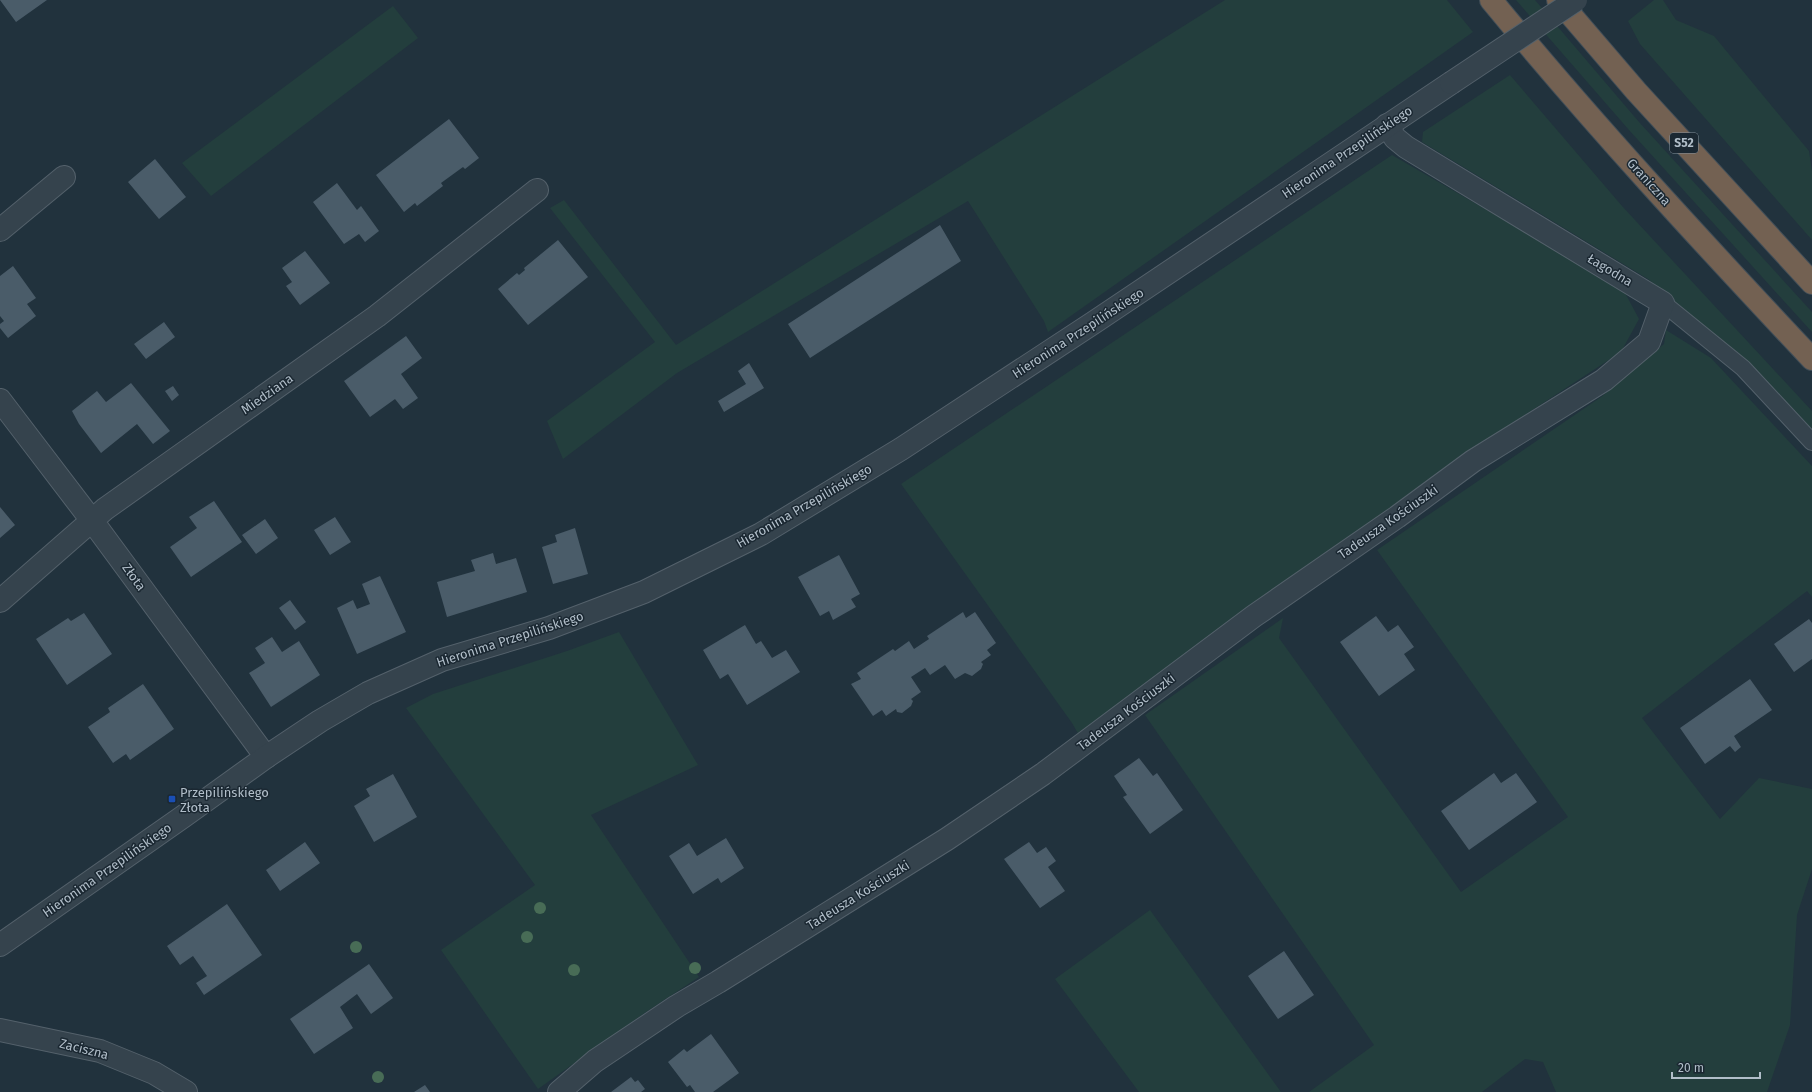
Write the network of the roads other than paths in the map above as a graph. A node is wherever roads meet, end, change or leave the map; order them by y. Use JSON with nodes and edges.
{"nodes":[{"id":1,"x":1491,"y":0,"type":"edge"},
{"id":2,"x":1558,"y":0,"type":"edge"},
{"id":3,"x":1576,"y":0,"type":"edge"},
{"id":4,"x":1387,"y":125,"type":"junction"},
{"id":5,"x":64,"y":177,"type":"dead end"},
{"id":6,"x":537,"y":190,"type":"dead end"},
{"id":7,"x":0,"y":230,"type":"edge"},
{"id":8,"x":1812,"y":283,"type":"edge"},
{"id":9,"x":1663,"y":303,"type":"junction"},
{"id":10,"x":1812,"y":359,"type":"edge"},
{"id":11,"x":0,"y":400,"type":"edge"},
{"id":12,"x":1812,"y":442,"type":"edge"},
{"id":13,"x":93,"y":522,"type":"junction"},
{"id":14,"x":0,"y":601,"type":"edge"},
{"id":15,"x":266,"y":757,"type":"junction"},
{"id":16,"x":0,"y":945,"type":"edge"},
{"id":17,"x":0,"y":1030,"type":"edge"},
{"id":18,"x":186,"y":1092,"type":"edge"},
{"id":19,"x":559,"y":1092,"type":"edge"}],
"edges":[{"from":1,"to":10,"type":"highway","name":"Graniczna"},
{"from":2,"to":8,"type":"highway","number":"S52"},
{"from":3,"to":4,"type":"street","name":"Hieronima Przepilińskiego","bridge":true},
{"from":4,"to":9,"type":"street","name":"Łagodna"},
{"from":4,"to":15,"type":"street","name":"Hieronima Przepilińskiego"},
{"from":5,"to":7,"type":"street"},
{"from":6,"to":13,"type":"street","name":"Miedziana"},
{"from":9,"to":12,"type":"lane","name":"Łagodna"},
{"from":9,"to":19,"type":"street","name":"Tadeusza Kościuszki"},
{"from":11,"to":13,"type":"street","name":"Złota"},
{"from":13,"to":14,"type":"street","name":"Miedziana"},
{"from":13,"to":15,"type":"street","name":"Złota"},
{"from":15,"to":16,"type":"street","name":"Hieronima Przepilińskiego"},
{"from":17,"to":18,"type":"street","name":"Zaciszna"}]}
